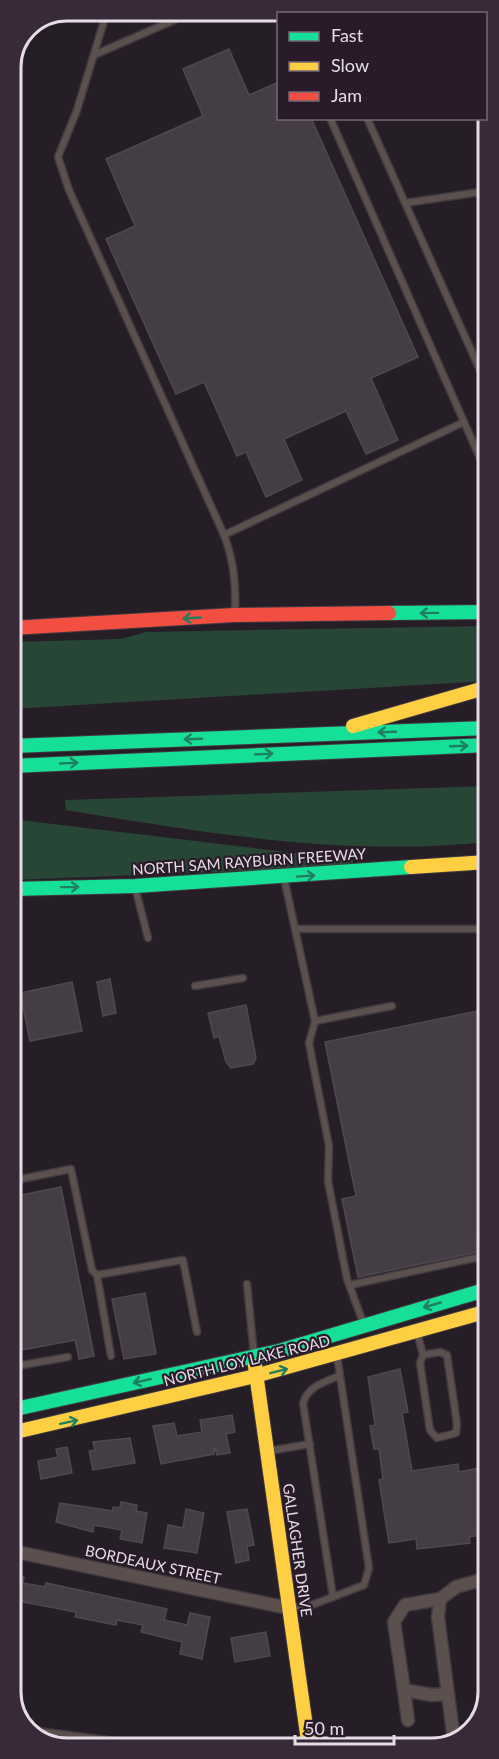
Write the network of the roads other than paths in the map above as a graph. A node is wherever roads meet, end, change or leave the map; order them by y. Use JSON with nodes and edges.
{"nodes":[{"id":1,"x":104,"y":21,"type":"edge"},
{"id":2,"x":172,"y":21,"type":"edge"},
{"id":3,"x":94,"y":55,"type":"junction"},
{"id":4,"x":331,"y":120,"type":"edge"},
{"id":5,"x":368,"y":120,"type":"edge"},
{"id":6,"x":478,"y":192,"type":"edge"},
{"id":7,"x":405,"y":203,"type":"junction"},
{"id":8,"x":478,"y":366,"type":"edge"},
{"id":9,"x":464,"y":422,"type":"junction"},
{"id":10,"x":478,"y":454,"type":"edge"},
{"id":11,"x":224,"y":535,"type":"junction"},
{"id":12,"x":478,"y":612,"type":"edge"},
{"id":13,"x":234,"y":615,"type":"junction"},
{"id":14,"x":21,"y":627,"type":"edge"},
{"id":15,"x":478,"y":690,"type":"edge"},
{"id":16,"x":478,"y":728,"type":"edge"},
{"id":17,"x":321,"y":735,"type":"junction"},
{"id":18,"x":478,"y":745,"type":"edge"},
{"id":19,"x":21,"y":746,"type":"edge"},
{"id":20,"x":21,"y":766,"type":"edge"},
{"id":21,"x":478,"y":863,"type":"edge"},
{"id":22,"x":284,"y":878,"type":"junction"},
{"id":23,"x":135,"y":886,"type":"junction"},
{"id":24,"x":21,"y":889,"type":"edge"},
{"id":25,"x":295,"y":928,"type":"junction"},
{"id":26,"x":478,"y":929,"type":"edge"},
{"id":27,"x":148,"y":938,"type":"dead end"},
{"id":28,"x":243,"y":978,"type":"dead end"},
{"id":29,"x":195,"y":986,"type":"dead end"},
{"id":30,"x":392,"y":1006,"type":"dead end"},
{"id":31,"x":315,"y":1021,"type":"junction"},
{"id":32,"x":21,"y":1179,"type":"edge"},
{"id":33,"x":478,"y":1257,"type":"edge"},
{"id":34,"x":97,"y":1275,"type":"junction"},
{"id":35,"x":247,"y":1284,"type":"dead end"},
{"id":36,"x":350,"y":1285,"type":"junction"},
{"id":37,"x":478,"y":1292,"type":"edge"},
{"id":38,"x":478,"y":1314,"type":"edge"},
{"id":39,"x":364,"y":1325,"type":"junction"},
{"id":40,"x":197,"y":1332,"type":"dead end"},
{"id":41,"x":417,"y":1332,"type":"junction"},
{"id":42,"x":423,"y":1355,"type":"junction"},
{"id":43,"x":111,"y":1356,"type":"dead end"},
{"id":44,"x":254,"y":1356,"type":"junction"},
{"id":45,"x":337,"y":1356,"type":"junction"},
{"id":46,"x":68,"y":1357,"type":"dead end"},
{"id":47,"x":21,"y":1365,"type":"edge"},
{"id":48,"x":257,"y":1376,"type":"junction"},
{"id":49,"x":339,"y":1376,"type":"junction"},
{"id":50,"x":21,"y":1408,"type":"edge"},
{"id":51,"x":21,"y":1431,"type":"edge"},
{"id":52,"x":310,"y":1444,"type":"junction"},
{"id":53,"x":267,"y":1451,"type":"junction"},
{"id":54,"x":21,"y":1553,"type":"edge"},
{"id":55,"x":478,"y":1581,"type":"edge"},
{"id":56,"x":333,"y":1597,"type":"junction"},
{"id":57,"x":440,"y":1599,"type":"junction"},
{"id":58,"x":288,"y":1608,"type":"junction"},
{"id":59,"x":404,"y":1690,"type":"junction"},
{"id":60,"x":448,"y":1694,"type":"junction"},
{"id":61,"x":408,"y":1719,"type":"dead end"},
{"id":62,"x":453,"y":1733,"type":"edge"},
{"id":63,"x":308,"y":1738,"type":"edge"}],
"edges":[{"from":1,"to":3,"type":"lane"},
{"from":2,"to":3,"type":"lane"},
{"from":3,"to":11,"type":"lane"},
{"from":4,"to":9,"type":"lane"},
{"from":5,"to":7,"type":"lane"},
{"from":6,"to":7,"type":"lane"},
{"from":7,"to":8,"type":"lane"},
{"from":9,"to":10,"type":"lane"},
{"from":9,"to":11,"type":"lane"},
{"from":11,"to":13,"type":"lane"},
{"from":12,"to":13,"type":"main road","one_way":true},
{"from":13,"to":14,"type":"main road","one_way":true},
{"from":15,"to":17,"type":"main road"},
{"from":16,"to":17,"type":"main road","one_way":true},
{"from":17,"to":19,"type":"main road","one_way":true},
{"from":20,"to":18,"type":"main road","one_way":true},
{"from":22,"to":21,"type":"main road","name":"NORTH SAM RAYBURN FREEWAY","one_way":true},
{"from":22,"to":23,"type":"main road","name":"NORTH SAM RAYBURN FREEWAY"},
{"from":22,"to":25,"type":"lane"},
{"from":24,"to":23,"type":"main road","name":"NORTH SAM RAYBURN FREEWAY","one_way":true},
{"from":23,"to":27,"type":"lane"},
{"from":25,"to":26,"type":"lane"},
{"from":25,"to":31,"type":"lane"},
{"from":28,"to":29,"type":"lane"},
{"from":30,"to":31,"type":"lane"},
{"from":31,"to":36,"type":"lane"},
{"from":32,"to":34,"type":"lane"},
{"from":33,"to":36,"type":"lane"},
{"from":34,"to":40,"type":"lane"},
{"from":34,"to":43,"type":"lane"},
{"from":35,"to":44,"type":"lane"},
{"from":36,"to":39,"type":"lane"},
{"from":37,"to":39,"type":"main road","name":"NORTH LOY LAKE ROAD","one_way":true},
{"from":38,"to":41,"type":"main road","name":"NORTH LOY LAKE ROAD"},
{"from":39,"to":44,"type":"main road","name":"NORTH LOY LAKE ROAD"},
{"from":41,"to":42,"type":"lane"},
{"from":41,"to":45,"type":"main road","name":"NORTH LOY LAKE ROAD"},
{"from":42,"to":42,"type":"lane"},
{"from":44,"to":48,"type":"main road","name":"GALLAGHER DRIVE"},
{"from":44,"to":50,"type":"main road","name":"NORTH LOY LAKE ROAD","one_way":true},
{"from":48,"to":45,"type":"main road","name":"NORTH LOY LAKE ROAD","one_way":true},
{"from":45,"to":49,"type":"lane"},
{"from":46,"to":47,"type":"lane"},
{"from":51,"to":48,"type":"main road","name":"NORTH LOY LAKE ROAD","one_way":true},
{"from":48,"to":53,"type":"main road","name":"GALLAGHER DRIVE"},
{"from":49,"to":52,"type":"lane"},
{"from":49,"to":56,"type":"lane"},
{"from":52,"to":53,"type":"lane"},
{"from":52,"to":56,"type":"lane"},
{"from":53,"to":58,"type":"main road","name":"GALLAGHER DRIVE"},
{"from":54,"to":58,"type":"street","name":"BORDEAUX STREET"},
{"from":55,"to":57,"type":"street"},
{"from":56,"to":58,"type":"lane"},
{"from":57,"to":59,"type":"street"},
{"from":57,"to":60,"type":"street"},
{"from":58,"to":63,"type":"main road","name":"GALLAGHER DRIVE"},
{"from":59,"to":60,"type":"street"},
{"from":59,"to":61,"type":"street"},
{"from":60,"to":62,"type":"street"}]}
